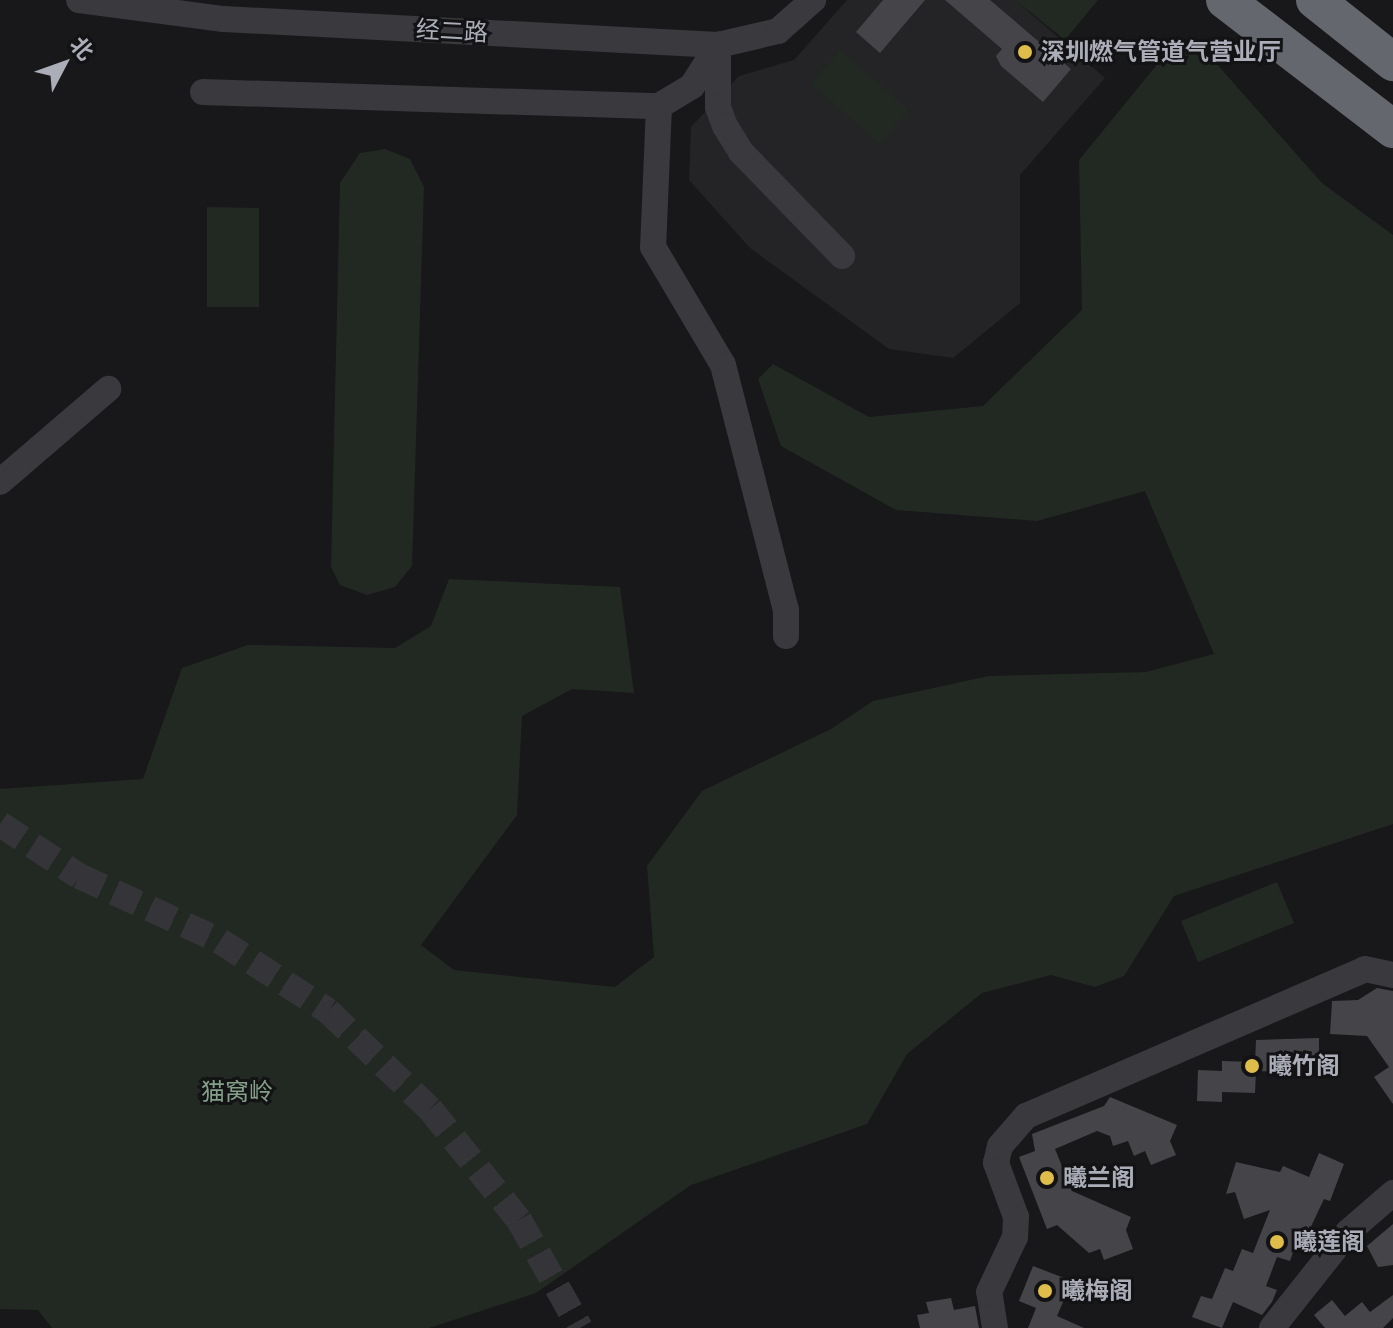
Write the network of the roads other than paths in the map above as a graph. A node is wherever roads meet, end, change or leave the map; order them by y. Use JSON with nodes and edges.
{"nodes":[{"id":1,"x":79,"y":0,"type":"edge"},
{"id":2,"x":813,"y":0,"type":"edge"},
{"id":3,"x":1225,"y":0,"type":"edge"},
{"id":4,"x":1315,"y":0,"type":"edge"},
{"id":5,"x":718,"y":45,"type":"junction"},
{"id":6,"x":1393,"y":62,"type":"edge"},
{"id":7,"x":203,"y":92,"type":"dead end"},
{"id":8,"x":659,"y":106,"type":"junction"},
{"id":9,"x":1393,"y":129,"type":"edge"},
{"id":10,"x":842,"y":256,"type":"dead end"},
{"id":11,"x":108,"y":389,"type":"dead end"},
{"id":12,"x":0,"y":482,"type":"edge"},
{"id":13,"x":786,"y":636,"type":"dead end"},
{"id":14,"x":1393,"y":975,"type":"edge"},
{"id":15,"x":1393,"y":1193,"type":"edge"},
{"id":16,"x":995,"y":1328,"type":"edge"},
{"id":17,"x":1272,"y":1328,"type":"edge"}],
"edges":[{"from":1,"to":5,"type":"street","name":"经二路"},
{"from":2,"to":5,"type":"street","name":"经二路"},
{"from":3,"to":9,"type":"highway"},
{"from":4,"to":6,"type":"highway"},
{"from":5,"to":8,"type":"street"},
{"from":5,"to":10,"type":"street"},
{"from":7,"to":8,"type":"street"},
{"from":8,"to":13,"type":"street"},
{"from":11,"to":12,"type":"street"},
{"from":14,"to":16,"type":"street"},
{"from":15,"to":17,"type":"street"}]}
